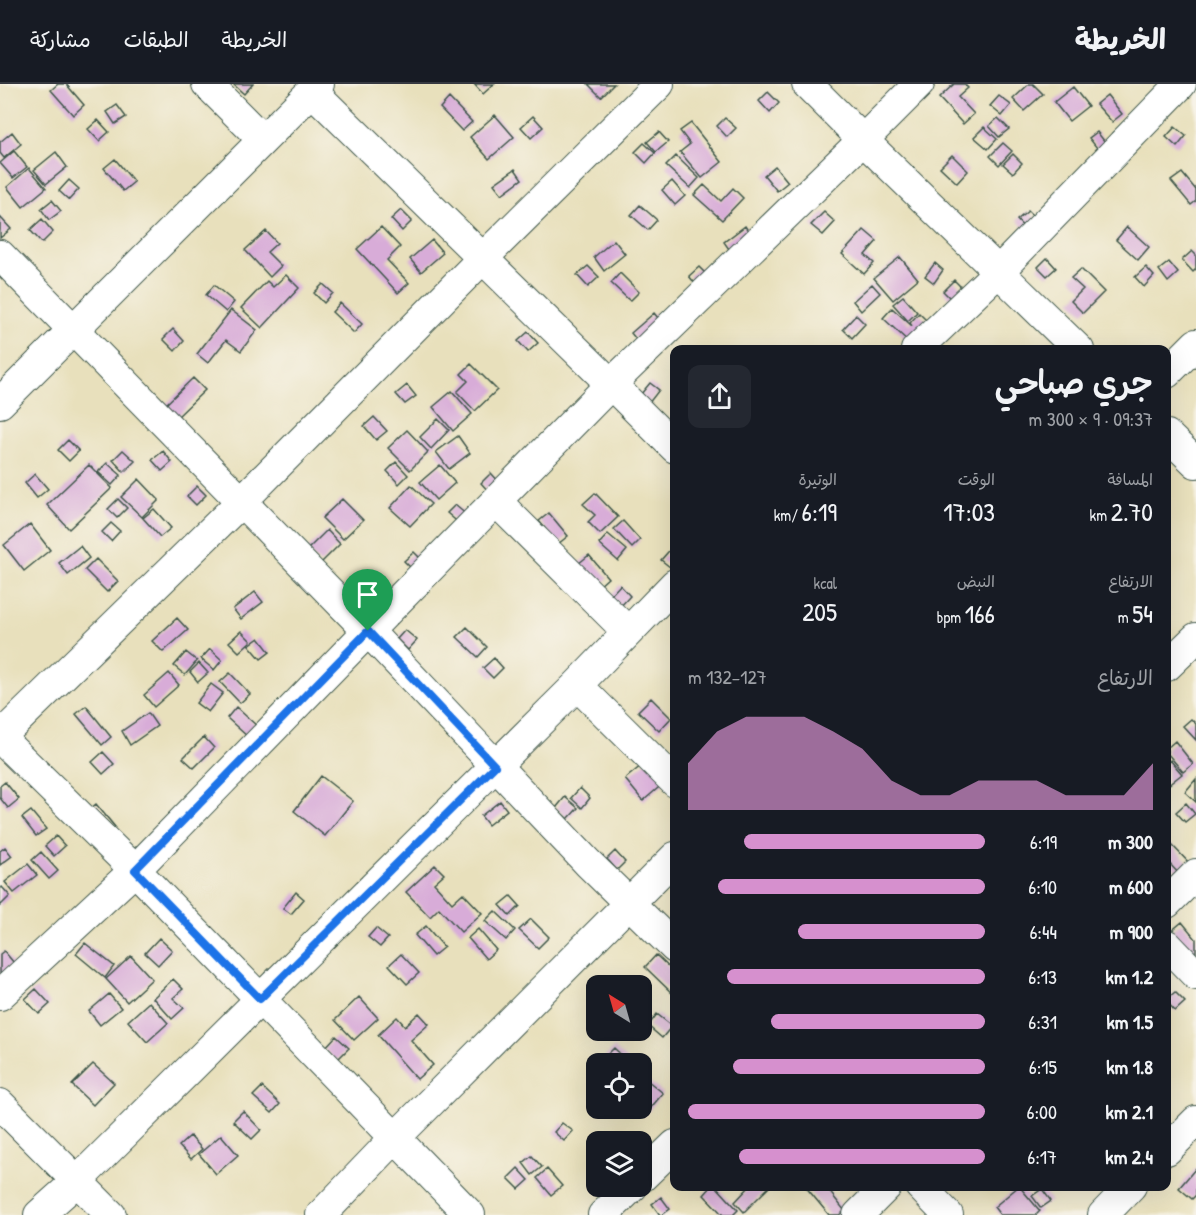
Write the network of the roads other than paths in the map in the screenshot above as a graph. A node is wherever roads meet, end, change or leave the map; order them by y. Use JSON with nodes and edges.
{"nodes":[{"id":1,"x":207,"y":84,"type":"edge"},
{"id":2,"x":659,"y":84,"type":"edge"},
{"id":3,"x":807,"y":84,"type":"edge"},
{"id":4,"x":919,"y":84,"type":"edge"},
{"id":5,"x":1181,"y":84,"type":"edge"},
{"id":6,"x":316,"y":88,"type":"edge"},
{"id":7,"x":263,"y":140,"type":"junction"},
{"id":8,"x":863,"y":140,"type":"junction"},
{"id":9,"x":0,"y":255,"type":"edge"},
{"id":10,"x":482,"y":259,"type":"junction"},
{"id":11,"x":999,"y":271,"type":"junction"},
{"id":12,"x":74,"y":330,"type":"junction"},
{"id":13,"x":1196,"y":344,"type":"edge"},
{"id":14,"x":921,"y":345,"type":"edge"},
{"id":15,"x":1074,"y":345,"type":"edge"},
{"id":16,"x":1171,"y":369,"type":"edge"},
{"id":17,"x":611,"y":384,"type":"junction"},
{"id":18,"x":0,"y":403,"type":"edge"},
{"id":19,"x":1171,"y":439,"type":"edge"},
{"id":20,"x":670,"y":443,"type":"edge"},
{"id":21,"x":1196,"y":463,"type":"edge"},
{"id":22,"x":496,"y":501,"type":"junction"},
{"id":23,"x":242,"y":502,"type":"junction"},
{"id":24,"x":670,"y":589,"type":"edge"},
{"id":25,"x":368,"y":631,"type":"junction"},
{"id":26,"x":628,"y":632,"type":"junction"},
{"id":27,"x":1196,"y":639,"type":"edge"},
{"id":28,"x":1171,"y":662,"type":"edge"},
{"id":29,"x":577,"y":685,"type":"junction"},
{"id":30,"x":0,"y":738,"type":"edge"},
{"id":31,"x":495,"y":766,"type":"junction"},
{"id":32,"x":670,"y":777,"type":"edge"},
{"id":33,"x":670,"y":862,"type":"edge"},
{"id":34,"x":135,"y":870,"type":"junction"},
{"id":35,"x":1196,"y":874,"type":"edge"},
{"id":36,"x":1171,"y":899,"type":"edge"},
{"id":37,"x":628,"y":903,"type":"junction"},
{"id":38,"x":670,"y":943,"type":"edge"},
{"id":39,"x":1171,"y":949,"type":"edge"},
{"id":40,"x":1196,"y":975,"type":"edge"},
{"id":41,"x":0,"y":995,"type":"edge"},
{"id":42,"x":260,"y":999,"type":"junction"},
{"id":43,"x":0,"y":1104,"type":"edge"},
{"id":44,"x":1196,"y":1121,"type":"edge"},
{"id":45,"x":395,"y":1138,"type":"junction"},
{"id":46,"x":1171,"y":1146,"type":"edge"},
{"id":47,"x":670,"y":1150,"type":"edge"},
{"id":48,"x":652,"y":1167,"type":"edge"},
{"id":49,"x":77,"y":1181,"type":"junction"},
{"id":50,"x":882,"y":1191,"type":"edge"},
{"id":51,"x":925,"y":1191,"type":"edge"},
{"id":52,"x":1126,"y":1191,"type":"edge"},
{"id":53,"x":622,"y":1197,"type":"edge"},
{"id":54,"x":39,"y":1215,"type":"edge"},
{"id":55,"x":111,"y":1215,"type":"edge"},
{"id":56,"x":321,"y":1215,"type":"edge"},
{"id":57,"x":470,"y":1215,"type":"edge"},
{"id":58,"x":603,"y":1215,"type":"edge"},
{"id":59,"x":858,"y":1215,"type":"edge"},
{"id":60,"x":948,"y":1215,"type":"edge"},
{"id":61,"x":1103,"y":1215,"type":"edge"}],
"edges":[{"from":1,"to":7,"type":"street"},
{"from":2,"to":10,"type":"street"},
{"from":3,"to":8,"type":"street"},
{"from":4,"to":8,"type":"street"},
{"from":5,"to":11,"type":"street"},
{"from":6,"to":7,"type":"street"},
{"from":6,"to":10,"type":"street"},
{"from":7,"to":12,"type":"street"},
{"from":8,"to":11,"type":"street"},
{"from":8,"to":17,"type":"street"},
{"from":9,"to":12,"type":"street"},
{"from":10,"to":17,"type":"street"},
{"from":10,"to":23,"type":"street"},
{"from":11,"to":14,"type":"street"},
{"from":11,"to":15,"type":"street"},
{"from":12,"to":18,"type":"street"},
{"from":12,"to":23,"type":"street"},
{"from":13,"to":16,"type":"street"},
{"from":17,"to":20,"type":"street"},
{"from":17,"to":22,"type":"street"},
{"from":19,"to":21,"type":"street"},
{"from":22,"to":25,"type":"street"},
{"from":22,"to":26,"type":"street"},
{"from":23,"to":25,"type":"street"},
{"from":23,"to":30,"type":"street"},
{"from":24,"to":26,"type":"street"},
{"from":25,"to":31,"type":"street"},
{"from":25,"to":34,"type":"street"},
{"from":26,"to":29,"type":"street"},
{"from":27,"to":28,"type":"street"},
{"from":29,"to":31,"type":"street"},
{"from":29,"to":32,"type":"street"},
{"from":30,"to":34,"type":"street"},
{"from":31,"to":37,"type":"street"},
{"from":31,"to":42,"type":"street"},
{"from":33,"to":37,"type":"street"},
{"from":34,"to":41,"type":"street"},
{"from":34,"to":42,"type":"street"},
{"from":35,"to":36,"type":"street"},
{"from":37,"to":38,"type":"street"},
{"from":37,"to":45,"type":"street"},
{"from":39,"to":40,"type":"street"},
{"from":42,"to":45,"type":"street"},
{"from":42,"to":49,"type":"street"},
{"from":43,"to":49,"type":"street"},
{"from":44,"to":46,"type":"street"},
{"from":45,"to":56,"type":"street"},
{"from":45,"to":57,"type":"street"},
{"from":47,"to":48,"type":"street"},
{"from":49,"to":54,"type":"street"},
{"from":49,"to":55,"type":"street"},
{"from":50,"to":59,"type":"street"},
{"from":51,"to":60,"type":"street"},
{"from":52,"to":61,"type":"street"},
{"from":53,"to":58,"type":"street"}]}
